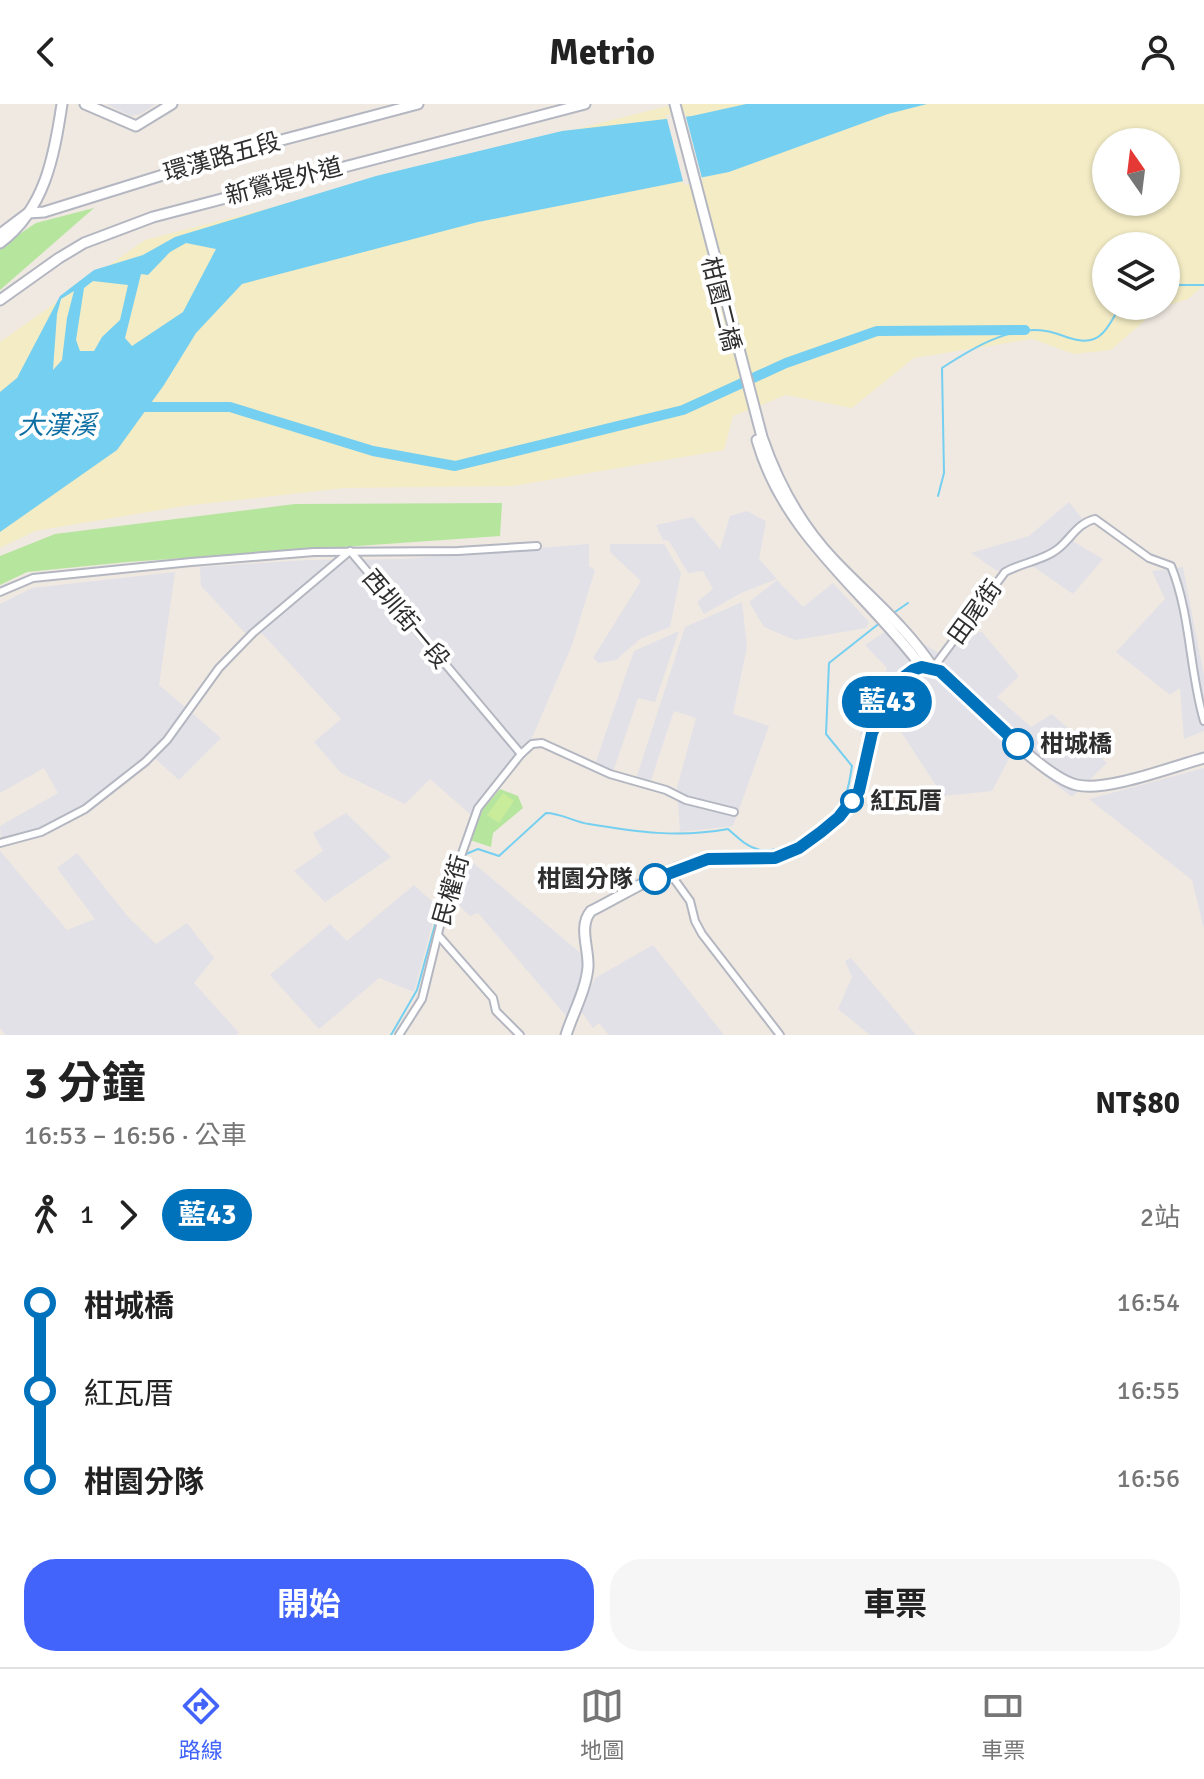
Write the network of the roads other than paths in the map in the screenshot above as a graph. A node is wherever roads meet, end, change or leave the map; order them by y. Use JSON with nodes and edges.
{"nodes":[{"id":1,"x":62,"y":104,"type":"edge"},
{"id":2,"x":85,"y":104,"type":"edge"},
{"id":3,"x":172,"y":104,"type":"edge"},
{"id":4,"x":418,"y":104,"type":"edge"},
{"id":5,"x":585,"y":104,"type":"edge"},
{"id":6,"x":673,"y":104,"type":"edge"},
{"id":7,"x":28,"y":213,"type":"junction"},
{"id":8,"x":0,"y":234,"type":"edge"},
{"id":9,"x":0,"y":243,"type":"edge"},
{"id":10,"x":0,"y":300,"type":"edge"},
{"id":11,"x":785,"y":499,"type":"junction"},
{"id":12,"x":537,"y":546,"type":"dead end"},
{"id":13,"x":350,"y":551,"type":"junction"},
{"id":14,"x":0,"y":592,"type":"edge"},
{"id":15,"x":922,"y":667,"type":"junction"},
{"id":16,"x":933,"y":668,"type":"junction"},
{"id":17,"x":1204,"y":721,"type":"edge"},
{"id":18,"x":521,"y":754,"type":"junction"},
{"id":19,"x":1204,"y":758,"type":"edge"},
{"id":20,"x":734,"y":812,"type":"dead end"},
{"id":21,"x":0,"y":843,"type":"edge"},
{"id":22,"x":669,"y":872,"type":"junction"},
{"id":23,"x":438,"y":935,"type":"junction"},
{"id":24,"x":399,"y":1035,"type":"edge"},
{"id":25,"x":520,"y":1035,"type":"edge"},
{"id":26,"x":566,"y":1035,"type":"edge"},
{"id":27,"x":780,"y":1035,"type":"edge"}],
"edges":[{"from":1,"to":7,"type":"street"},
{"from":2,"to":3,"type":"street"},
{"from":4,"to":7,"type":"street","name":"環漢路五段"},
{"from":5,"to":10,"type":"street","name":"新鶯堤外道"},
{"from":6,"to":11,"type":"street","name":"柑園二橋"},
{"from":7,"to":8,"type":"street"},
{"from":7,"to":9,"type":"street"},
{"from":11,"to":15,"type":"street"},
{"from":11,"to":16,"type":"street"},
{"from":12,"to":13,"type":"street"},
{"from":13,"to":14,"type":"street"},
{"from":13,"to":18,"type":"street","name":"西圳街一段"},
{"from":13,"to":21,"type":"street","name":"西圳街一段"},
{"from":15,"to":16,"type":"street"},
{"from":15,"to":22,"type":"street"},
{"from":16,"to":17,"type":"street","name":"田尾街"},
{"from":16,"to":19,"type":"street"},
{"from":18,"to":20,"type":"street"},
{"from":18,"to":23,"type":"street","name":"民權街"},
{"from":22,"to":26,"type":"street"},
{"from":22,"to":27,"type":"street"},
{"from":23,"to":24,"type":"street","name":"民權街"},
{"from":23,"to":25,"type":"street"}]}
